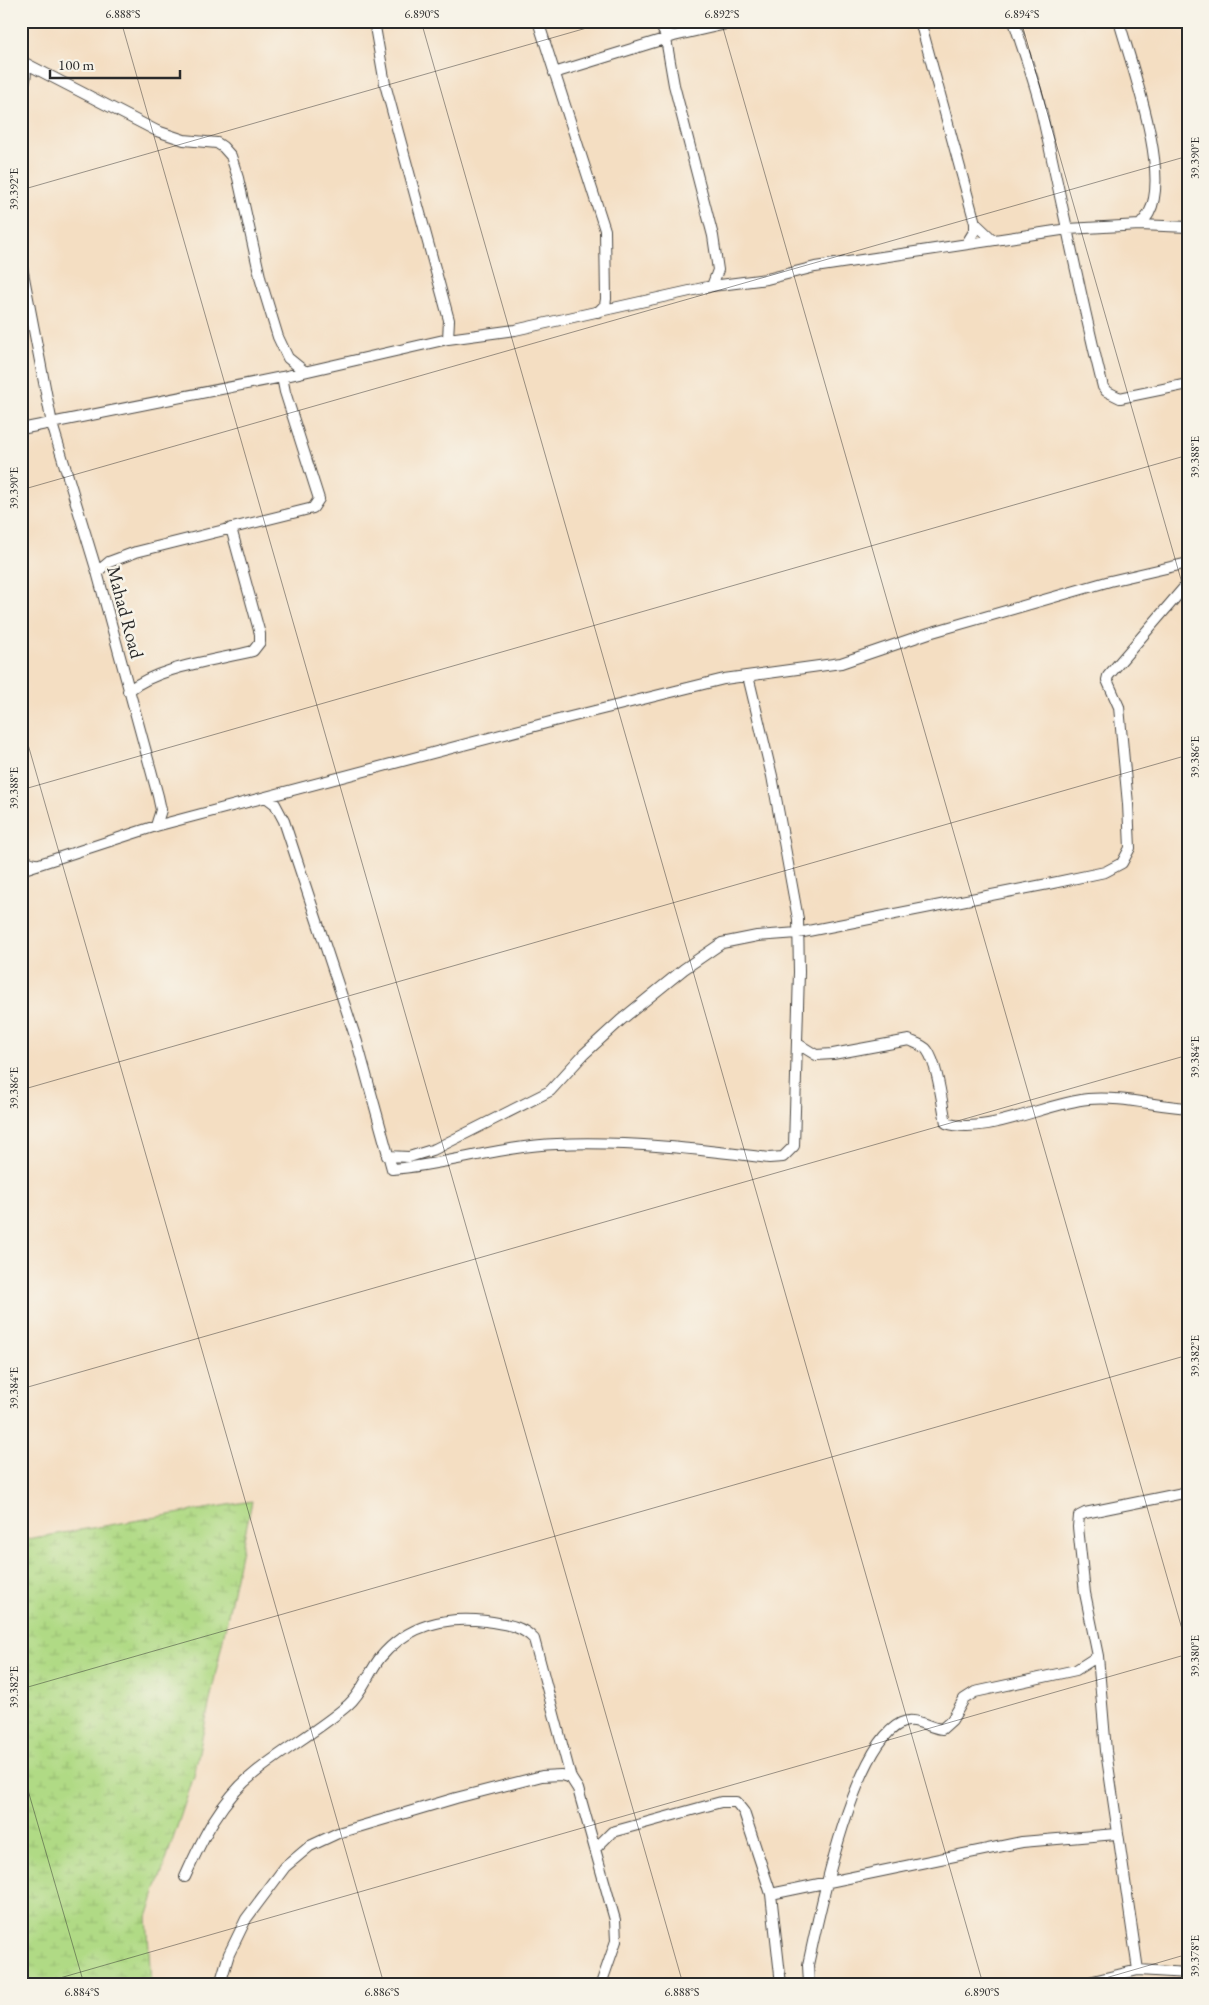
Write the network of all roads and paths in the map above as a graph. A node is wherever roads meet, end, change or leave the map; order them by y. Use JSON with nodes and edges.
{"nodes":[{"id":1,"x":374,"y":21,"type":"edge"},
{"id":2,"x":538,"y":21,"type":"edge"},
{"id":3,"x":658,"y":21,"type":"edge"},
{"id":4,"x":739,"y":21,"type":"edge"},
{"id":5,"x":920,"y":21,"type":"edge"},
{"id":6,"x":1014,"y":21,"type":"edge"},
{"id":7,"x":1119,"y":21,"type":"edge"},
{"id":8,"x":670,"y":38,"type":"junction"},
{"id":9,"x":23,"y":62,"type":"edge"},
{"id":10,"x":554,"y":73,"type":"junction"},
{"id":11,"x":21,"y":90,"type":"edge"},
{"id":12,"x":975,"y":223,"type":"junction"},
{"id":13,"x":1140,"y":225,"type":"junction"},
{"id":14,"x":1188,"y":227,"type":"edge"},
{"id":15,"x":1068,"y":229,"type":"junction"},
{"id":16,"x":993,"y":240,"type":"junction"},
{"id":17,"x":967,"y":243,"type":"junction"},
{"id":18,"x":21,"y":262,"type":"edge"},
{"id":19,"x":712,"y":286,"type":"junction"},
{"id":20,"x":606,"y":299,"type":"junction"},
{"id":21,"x":614,"y":309,"type":"junction"},
{"id":22,"x":598,"y":312,"type":"junction"},
{"id":23,"x":449,"y":326,"type":"junction"},
{"id":24,"x":464,"y":338,"type":"junction"},
{"id":25,"x":448,"y":340,"type":"junction"},
{"id":26,"x":288,"y":358,"type":"junction"},
{"id":27,"x":304,"y":371,"type":"junction"},
{"id":28,"x":281,"y":377,"type":"junction"},
{"id":29,"x":1188,"y":384,"type":"edge"},
{"id":30,"x":52,"y":424,"type":"junction"},
{"id":31,"x":21,"y":429,"type":"edge"},
{"id":32,"x":231,"y":528,"type":"junction"},
{"id":33,"x":1188,"y":563,"type":"edge"},
{"id":34,"x":97,"y":572,"type":"junction"},
{"id":35,"x":1188,"y":583,"type":"edge"},
{"id":36,"x":748,"y":676,"type":"junction"},
{"id":37,"x":128,"y":691,"type":"junction"},
{"id":38,"x":267,"y":798,"type":"junction"},
{"id":39,"x":161,"y":810,"type":"junction"},
{"id":40,"x":178,"y":820,"type":"junction"},
{"id":41,"x":156,"y":826,"type":"junction"},
{"id":42,"x":21,"y":859,"type":"edge"},
{"id":43,"x":37,"y":865,"type":"junction"},
{"id":44,"x":21,"y":870,"type":"edge"},
{"id":45,"x":784,"y":933,"type":"junction"},
{"id":46,"x":798,"y":933,"type":"junction"},
{"id":47,"x":799,"y":947,"type":"junction"},
{"id":48,"x":798,"y":1044,"type":"junction"},
{"id":49,"x":816,"y":1055,"type":"junction"},
{"id":50,"x":796,"y":1067,"type":"junction"},
{"id":51,"x":1188,"y":1108,"type":"edge"},
{"id":52,"x":388,"y":1156,"type":"junction"},
{"id":53,"x":1188,"y":1492,"type":"edge"},
{"id":54,"x":1098,"y":1656,"type":"junction"},
{"id":55,"x":571,"y":1778,"type":"junction"},
{"id":56,"x":1116,"y":1834,"type":"junction"},
{"id":57,"x":595,"y":1849,"type":"junction"},
{"id":58,"x":185,"y":1877,"type":"dead end"},
{"id":59,"x":827,"y":1883,"type":"junction"},
{"id":60,"x":771,"y":1894,"type":"junction"},
{"id":61,"x":1138,"y":1970,"type":"junction"},
{"id":62,"x":1188,"y":1973,"type":"edge"},
{"id":63,"x":220,"y":1984,"type":"edge"},
{"id":64,"x":601,"y":1984,"type":"edge"},
{"id":65,"x":781,"y":1984,"type":"edge"},
{"id":66,"x":809,"y":1984,"type":"edge"},
{"id":67,"x":1081,"y":1984,"type":"edge"}],
"edges":[{"from":1,"to":23,"type":"street"},
{"from":2,"to":10,"type":"street"},
{"from":3,"to":8,"type":"street"},
{"from":4,"to":8,"type":"street"},
{"from":5,"to":12,"type":"street"},
{"from":6,"to":15,"type":"street"},
{"from":7,"to":13,"type":"street"},
{"from":8,"to":10,"type":"street"},
{"from":8,"to":19,"type":"street"},
{"from":9,"to":11,"type":"street"},
{"from":9,"to":26,"type":"street"},
{"from":10,"to":20,"type":"street"},
{"from":12,"to":16,"type":"street"},
{"from":12,"to":17,"type":"street"},
{"from":13,"to":14,"type":"street"},
{"from":13,"to":15,"type":"street"},
{"from":15,"to":16,"type":"street"},
{"from":15,"to":29,"type":"street"},
{"from":16,"to":17,"type":"street"},
{"from":17,"to":19,"type":"street"},
{"from":18,"to":30,"type":"street","name":"Mahad Road"},
{"from":19,"to":21,"type":"street"},
{"from":20,"to":21,"type":"street"},
{"from":20,"to":22,"type":"street"},
{"from":21,"to":22,"type":"street"},
{"from":22,"to":24,"type":"street"},
{"from":23,"to":24,"type":"street"},
{"from":23,"to":25,"type":"street"},
{"from":24,"to":25,"type":"street"},
{"from":25,"to":27,"type":"street"},
{"from":26,"to":27,"type":"street"},
{"from":26,"to":28,"type":"street"},
{"from":27,"to":28,"type":"street"},
{"from":28,"to":30,"type":"street"},
{"from":28,"to":32,"type":"street"},
{"from":30,"to":31,"type":"street"},
{"from":30,"to":34,"type":"street","name":"Mahad Road"},
{"from":32,"to":34,"type":"street"},
{"from":32,"to":37,"type":"street"},
{"from":33,"to":36,"type":"street"},
{"from":34,"to":37,"type":"street","name":"Mahad Road"},
{"from":35,"to":46,"type":"street"},
{"from":36,"to":38,"type":"street"},
{"from":36,"to":46,"type":"street"},
{"from":37,"to":39,"type":"street","name":"Mahad Road"},
{"from":38,"to":40,"type":"street"},
{"from":38,"to":52,"type":"street"},
{"from":39,"to":40,"type":"street"},
{"from":39,"to":41,"type":"street"},
{"from":40,"to":41,"type":"street"},
{"from":41,"to":43,"type":"street"},
{"from":42,"to":43,"type":"street"},
{"from":43,"to":44,"type":"street"},
{"from":45,"to":46,"type":"street"},
{"from":45,"to":47,"type":"street"},
{"from":45,"to":52,"type":"street"},
{"from":46,"to":47,"type":"street"},
{"from":47,"to":48,"type":"street"},
{"from":48,"to":49,"type":"street"},
{"from":48,"to":50,"type":"street"},
{"from":49,"to":50,"type":"street"},
{"from":49,"to":51,"type":"street"},
{"from":50,"to":52,"type":"street"},
{"from":53,"to":54,"type":"street"},
{"from":54,"to":56,"type":"street"},
{"from":54,"to":59,"type":"street"},
{"from":55,"to":57,"type":"street"},
{"from":55,"to":58,"type":"street"},
{"from":55,"to":63,"type":"street"},
{"from":56,"to":59,"type":"street"},
{"from":56,"to":61,"type":"street"},
{"from":57,"to":60,"type":"street"},
{"from":57,"to":64,"type":"street"},
{"from":59,"to":60,"type":"street"},
{"from":59,"to":66,"type":"street"},
{"from":60,"to":65,"type":"street"},
{"from":61,"to":62,"type":"street"},
{"from":61,"to":67,"type":"street"}]}
